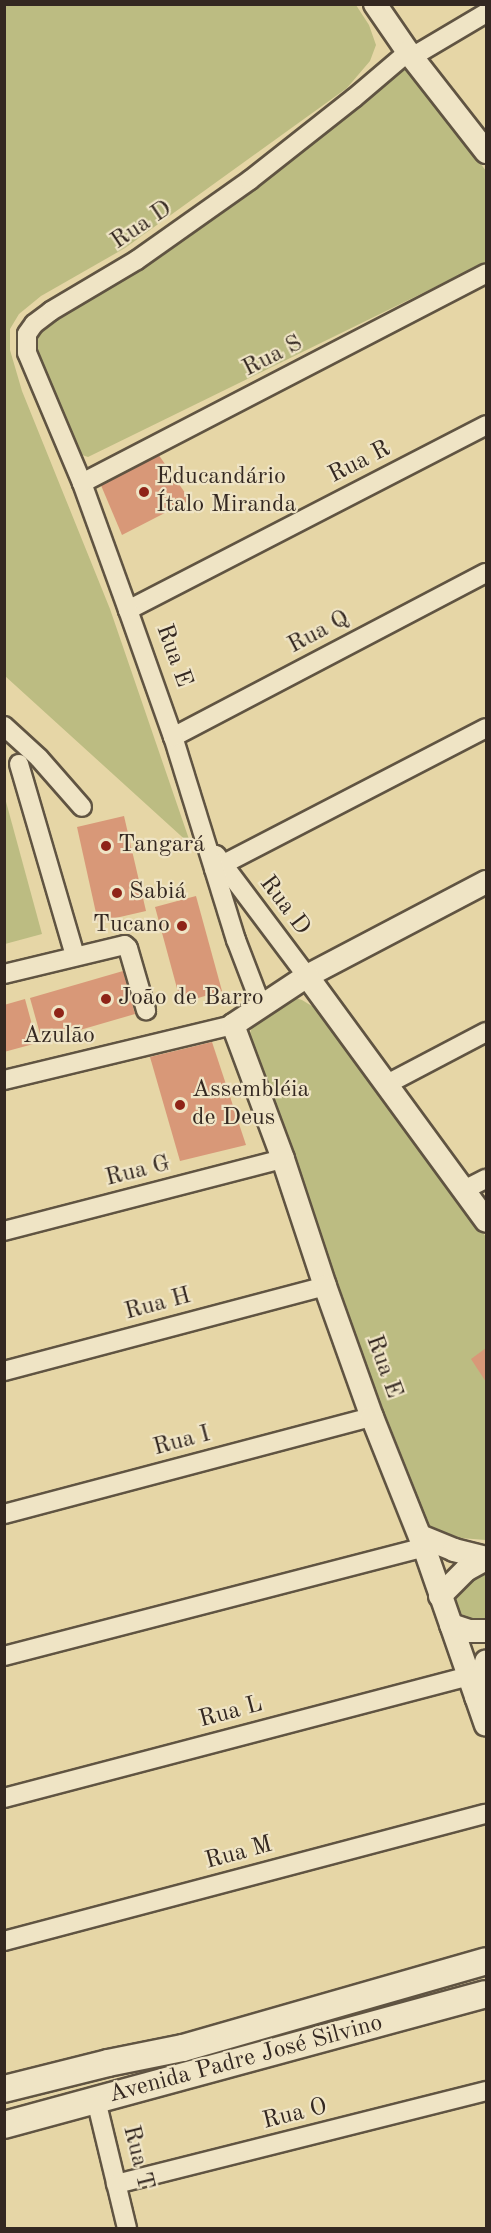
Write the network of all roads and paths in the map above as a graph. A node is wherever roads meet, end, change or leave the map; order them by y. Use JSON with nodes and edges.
{"nodes":[{"id":1,"x":375,"y":4,"type":"edge"},
{"id":2,"x":486,"y":14,"type":"edge"},
{"id":3,"x":410,"y":54,"type":"junction"},
{"id":4,"x":479,"y":128,"type":"edge"},
{"id":5,"x":486,"y":152,"type":"edge"},
{"id":6,"x":486,"y":274,"type":"edge"},
{"id":7,"x":486,"y":425,"type":"edge"},
{"id":8,"x":82,"y":483,"type":"junction"},
{"id":9,"x":486,"y":573,"type":"edge"},
{"id":10,"x":128,"y":610,"type":"junction"},
{"id":11,"x":4,"y":726,"type":"edge"},
{"id":12,"x":486,"y":728,"type":"edge"},
{"id":13,"x":173,"y":736,"type":"junction"},
{"id":14,"x":39,"y":758,"type":"junction"},
{"id":15,"x":12,"y":766,"type":"edge"},
{"id":16,"x":82,"y":807,"type":"dead end"},
{"id":17,"x":219,"y":866,"type":"junction"},
{"id":18,"x":486,"y":882,"type":"edge"},
{"id":19,"x":75,"y":956,"type":"junction"},
{"id":20,"x":4,"y":974,"type":"edge"},
{"id":21,"x":307,"y":976,"type":"junction"},
{"id":22,"x":261,"y":1005,"type":"junction"},
{"id":23,"x":146,"y":1010,"type":"dead end"},
{"id":24,"x":233,"y":1025,"type":"junction"},
{"id":25,"x":486,"y":1032,"type":"edge"},
{"id":26,"x":4,"y":1080,"type":"edge"},
{"id":27,"x":387,"y":1084,"type":"junction"},
{"id":28,"x":283,"y":1160,"type":"junction"},
{"id":29,"x":486,"y":1179,"type":"edge"},
{"id":30,"x":464,"y":1190,"type":"junction"},
{"id":31,"x":486,"y":1221,"type":"edge"},
{"id":32,"x":4,"y":1231,"type":"edge"},
{"id":33,"x":325,"y":1286,"type":"junction"},
{"id":34,"x":4,"y":1371,"type":"edge"},
{"id":35,"x":372,"y":1417,"type":"junction"},
{"id":36,"x":4,"y":1514,"type":"edge"},
{"id":37,"x":422,"y":1542,"type":"junction"},
{"id":38,"x":486,"y":1558,"type":"edge"},
{"id":39,"x":440,"y":1596,"type":"junction"},
{"id":40,"x":451,"y":1625,"type":"junction"},
{"id":41,"x":486,"y":1631,"type":"edge"},
{"id":42,"x":4,"y":1656,"type":"edge"},
{"id":43,"x":486,"y":1661,"type":"edge"},
{"id":44,"x":473,"y":1686,"type":"junction"},
{"id":45,"x":486,"y":1725,"type":"edge"},
{"id":46,"x":4,"y":1798,"type":"edge"},
{"id":47,"x":486,"y":1814,"type":"edge"},
{"id":48,"x":4,"y":1941,"type":"edge"},
{"id":49,"x":486,"y":1961,"type":"edge"},
{"id":50,"x":486,"y":1994,"type":"edge"},
{"id":51,"x":4,"y":2089,"type":"edge"},
{"id":52,"x":486,"y":2091,"type":"edge"},
{"id":53,"x":96,"y":2100,"type":"junction"},
{"id":54,"x":4,"y":2125,"type":"edge"},
{"id":55,"x":116,"y":2184,"type":"junction"},
{"id":56,"x":127,"y":2229,"type":"edge"}],
"edges":[{"from":1,"to":3,"type":"street"},
{"from":2,"to":3,"type":"street"},
{"from":3,"to":4,"type":"street"},
{"from":3,"to":8,"type":"street","name":"Rua D"},
{"from":4,"to":5,"type":"street"},
{"from":6,"to":8,"type":"street","name":"Rua S"},
{"from":7,"to":10,"type":"street","name":"Rua R"},
{"from":8,"to":10,"type":"street","name":"Rua E"},
{"from":9,"to":13,"type":"street","name":"Rua Q"},
{"from":10,"to":13,"type":"street","name":"Rua E"},
{"from":11,"to":14,"type":"street"},
{"from":12,"to":17,"type":"street"},
{"from":13,"to":17,"type":"street","name":"Rua E"},
{"from":14,"to":15,"type":"street"},
{"from":14,"to":16,"type":"street"},
{"from":15,"to":19,"type":"street"},
{"from":17,"to":21,"type":"street","name":"Rua D"},
{"from":17,"to":22,"type":"street","name":"Rua E"},
{"from":18,"to":21,"type":"street"},
{"from":19,"to":20,"type":"street"},
{"from":19,"to":23,"type":"street"},
{"from":21,"to":22,"type":"street"},
{"from":21,"to":27,"type":"street"},
{"from":22,"to":24,"type":"street"},
{"from":24,"to":26,"type":"street"},
{"from":24,"to":28,"type":"street","name":"Rua E"},
{"from":25,"to":27,"type":"street"},
{"from":27,"to":30,"type":"street"},
{"from":28,"to":32,"type":"street","name":"Rua G"},
{"from":28,"to":33,"type":"street","name":"Rua E"},
{"from":29,"to":30,"type":"street"},
{"from":30,"to":31,"type":"street"},
{"from":33,"to":34,"type":"street","name":"Rua H"},
{"from":33,"to":35,"type":"street","name":"Rua E"},
{"from":35,"to":36,"type":"street","name":"Rua I"},
{"from":35,"to":37,"type":"street","name":"Rua E"},
{"from":37,"to":38,"type":"street"},
{"from":37,"to":39,"type":"street","name":"Rua E"},
{"from":37,"to":42,"type":"street"},
{"from":38,"to":39,"type":"street"},
{"from":39,"to":40,"type":"street","name":"Rua E"},
{"from":40,"to":41,"type":"street"},
{"from":40,"to":44,"type":"street","name":"Rua E"},
{"from":43,"to":44,"type":"street"},
{"from":44,"to":45,"type":"street","name":"Rua E"},
{"from":44,"to":46,"type":"street","name":"Rua L"},
{"from":47,"to":48,"type":"street","name":"Rua M"},
{"from":49,"to":51,"type":"main road","name":"Avenida Padre José Silvino"},
{"from":50,"to":53,"type":"main road","name":"Avenida Padre José Silvino"},
{"from":52,"to":55,"type":"street","name":"Rua O"},
{"from":53,"to":54,"type":"main road","name":"Avenida Padre José Silvino"},
{"from":53,"to":55,"type":"street","name":"Rua T"},
{"from":55,"to":56,"type":"street","name":"Rua T"}]}
